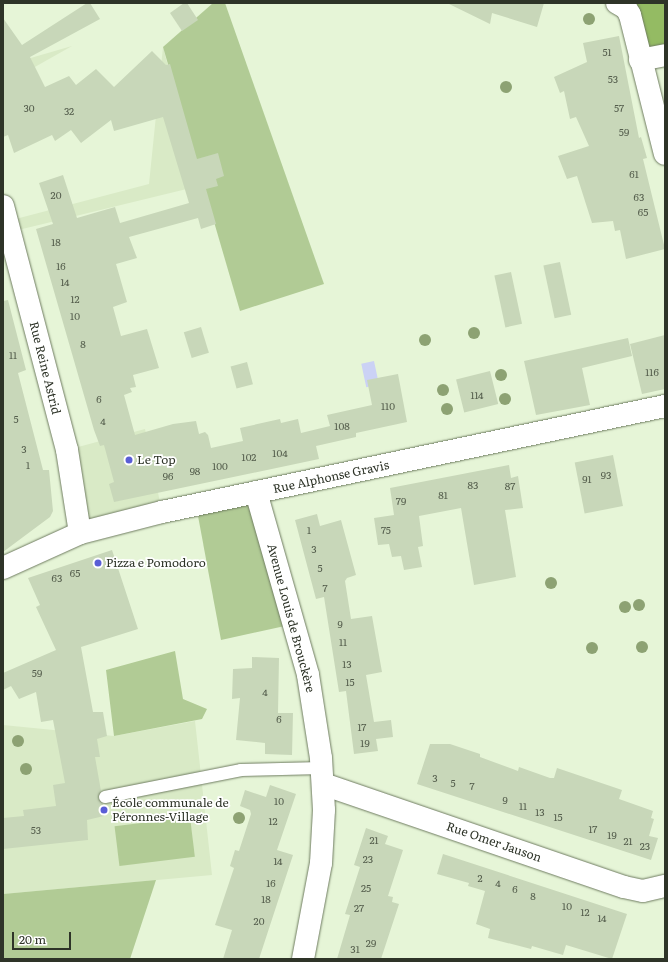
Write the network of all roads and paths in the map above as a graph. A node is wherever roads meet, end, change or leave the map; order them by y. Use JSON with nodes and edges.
{"nodes":[{"id":1,"x":617,"y":3,"type":"edge"},
{"id":2,"x":665,"y":55,"type":"edge"},
{"id":3,"x":640,"y":60,"type":"junction"},
{"id":4,"x":665,"y":154,"type":"edge"},
{"id":5,"x":3,"y":206,"type":"edge"},
{"id":6,"x":665,"y":406,"type":"edge"},
{"id":7,"x":256,"y":492,"type":"junction"},
{"id":8,"x":80,"y":533,"type":"junction"},
{"id":9,"x":3,"y":568,"type":"edge"},
{"id":10,"x":323,"y":776,"type":"junction"},
{"id":11,"x":105,"y":797,"type":"dead end"},
{"id":12,"x":665,"y":886,"type":"edge"},
{"id":13,"x":303,"y":959,"type":"edge"}],
"edges":[{"from":1,"to":3,"type":"street"},
{"from":2,"to":3,"type":"street"},
{"from":3,"to":4,"type":"street"},
{"from":5,"to":8,"type":"street","name":"Rue Reine Astrid"},
{"from":6,"to":7,"type":"street","name":"Rue Alphonse Gravis"},
{"from":7,"to":8,"type":"street","name":"Rue Alphonse Gravis"},
{"from":7,"to":10,"type":"street","name":"Avenue Louis de Brouckère"},
{"from":8,"to":9,"type":"street","name":"Rue Alphonse Gravis"},
{"from":10,"to":11,"type":"lane"},
{"from":10,"to":12,"type":"street","name":"Rue Omer Jauson"},
{"from":10,"to":13,"type":"street","name":"Avenue Louis de Brouckère"}]}
